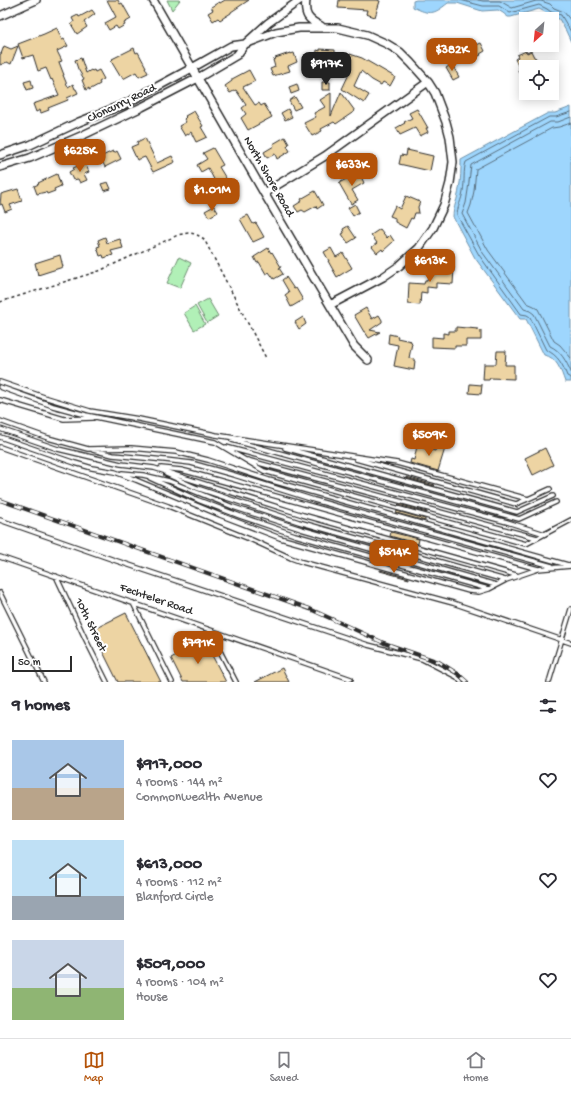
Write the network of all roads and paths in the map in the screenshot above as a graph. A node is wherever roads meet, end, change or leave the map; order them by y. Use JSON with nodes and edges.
{"nodes":[{"id":1,"x":36,"y":0,"type":"edge"},
{"id":2,"x":153,"y":0,"type":"edge"},
{"id":3,"x":300,"y":0,"type":"edge"},
{"id":4,"x":306,"y":0,"type":"edge"},
{"id":5,"x":0,"y":16,"type":"edge"},
{"id":6,"x":323,"y":27,"type":"junction"},
{"id":7,"x":245,"y":44,"type":"junction"},
{"id":8,"x":192,"y":68,"type":"junction"},
{"id":9,"x":198,"y":78,"type":"junction"},
{"id":10,"x":428,"y":82,"type":"junction"},
{"id":11,"x":0,"y":155,"type":"edge"},
{"id":12,"x":0,"y":167,"type":"edge"},
{"id":13,"x":264,"y":193,"type":"junction"},
{"id":14,"x":0,"y":302,"type":"edge"},
{"id":15,"x":330,"y":305,"type":"junction"},
{"id":16,"x":266,"y":358,"type":"dead end"},
{"id":17,"x":368,"y":360,"type":"dead end"},
{"id":18,"x":0,"y":382,"type":"edge"},
{"id":19,"x":0,"y":387,"type":"edge"},
{"id":20,"x":0,"y":400,"type":"edge"},
{"id":21,"x":98,"y":418,"type":"junction"},
{"id":22,"x":0,"y":421,"type":"edge"},
{"id":23,"x":0,"y":429,"type":"edge"},
{"id":24,"x":216,"y":435,"type":"junction"},
{"id":25,"x":0,"y":438,"type":"edge"},
{"id":26,"x":266,"y":443,"type":"junction"},
{"id":27,"x":221,"y":446,"type":"junction"},
{"id":28,"x":0,"y":447,"type":"edge"},
{"id":29,"x":88,"y":449,"type":"junction"},
{"id":30,"x":340,"y":455,"type":"junction"},
{"id":31,"x":242,"y":458,"type":"junction"},
{"id":32,"x":154,"y":468,"type":"junction"},
{"id":33,"x":115,"y":472,"type":"junction"},
{"id":34,"x":143,"y":476,"type":"junction"},
{"id":35,"x":550,"y":489,"type":"dead end"},
{"id":36,"x":553,"y":496,"type":"dead end"},
{"id":37,"x":528,"y":499,"type":"junction"},
{"id":38,"x":556,"y":502,"type":"dead end"},
{"id":39,"x":0,"y":520,"type":"edge"},
{"id":40,"x":571,"y":520,"type":"edge"},
{"id":41,"x":545,"y":534,"type":"junction"},
{"id":42,"x":537,"y":538,"type":"junction"},
{"id":43,"x":0,"y":557,"type":"edge"},
{"id":44,"x":571,"y":566,"type":"edge"},
{"id":45,"x":555,"y":567,"type":"junction"},
{"id":46,"x":538,"y":569,"type":"junction"},
{"id":47,"x":56,"y":576,"type":"junction"},
{"id":48,"x":517,"y":576,"type":"junction"},
{"id":49,"x":506,"y":580,"type":"junction"},
{"id":50,"x":496,"y":584,"type":"junction"},
{"id":51,"x":489,"y":589,"type":"junction"},
{"id":52,"x":0,"y":593,"type":"edge"},
{"id":53,"x":133,"y":603,"type":"junction"},
{"id":54,"x":571,"y":609,"type":"edge"},
{"id":55,"x":209,"y":630,"type":"junction"},
{"id":56,"x":561,"y":639,"type":"junction"},
{"id":57,"x":571,"y":643,"type":"edge"},
{"id":58,"x":351,"y":679,"type":"dead end"},
{"id":59,"x":44,"y":682,"type":"edge"},
{"id":60,"x":107,"y":682,"type":"edge"},
{"id":61,"x":172,"y":682,"type":"edge"},
{"id":62,"x":236,"y":682,"type":"edge"},
{"id":63,"x":461,"y":682,"type":"edge"},
{"id":64,"x":549,"y":682,"type":"edge"}],
"edges":[{"from":1,"to":5,"type":"street"},
{"from":2,"to":8,"type":"street","name":"North Shore Road"},
{"from":3,"to":7,"type":"street","name":"Cloncurry Road"},
{"from":4,"to":6,"type":"street"},
{"from":6,"to":7,"type":"street"},
{"from":6,"to":10,"type":"street"},
{"from":7,"to":8,"type":"street","name":"Cloncurry Road"},
{"from":7,"to":9,"type":"street","name":"Cloncurry Road"},
{"from":8,"to":9,"type":"street","name":"North Shore Road"},
{"from":8,"to":11,"type":"street","name":"Cloncurry Road"},
{"from":9,"to":12,"type":"street","name":"Cloncurry Road"},
{"from":9,"to":13,"type":"street","name":"North Shore Road"},
{"from":10,"to":13,"type":"street"},
{"from":10,"to":15,"type":"street"},
{"from":13,"to":15,"type":"street","name":"North Shore Road"},
{"from":14,"to":16,"type":"path"},
{"from":15,"to":17,"type":"street","name":"North Shore Road"},
{"from":18,"to":24,"type":"lane"},
{"from":19,"to":21,"type":"lane"},
{"from":20,"to":21,"type":"lane"},
{"from":21,"to":27,"type":"lane"},
{"from":22,"to":29,"type":"lane"},
{"from":23,"to":32,"type":"lane"},
{"from":24,"to":26,"type":"lane"},
{"from":24,"to":38,"type":"lane"},
{"from":25,"to":33,"type":"lane"},
{"from":26,"to":30,"type":"lane"},
{"from":26,"to":36,"type":"lane"},
{"from":27,"to":31,"type":"lane"},
{"from":27,"to":41,"type":"lane"},
{"from":28,"to":56,"type":"lane"},
{"from":29,"to":44,"type":"lane"},
{"from":29,"to":45,"type":"lane"},
{"from":30,"to":37,"type":"lane"},
{"from":30,"to":37,"type":"lane"},
{"from":31,"to":42,"type":"lane"},
{"from":31,"to":42,"type":"lane"},
{"from":32,"to":46,"type":"lane"},
{"from":32,"to":48,"type":"lane"},
{"from":32,"to":49,"type":"lane"},
{"from":33,"to":34,"type":"lane"},
{"from":33,"to":51,"type":"lane"},
{"from":34,"to":50,"type":"lane"},
{"from":34,"to":51,"type":"lane"},
{"from":35,"to":37,"type":"lane"},
{"from":39,"to":63,"type":"lane"},
{"from":40,"to":41,"type":"lane"},
{"from":41,"to":42,"type":"lane"},
{"from":43,"to":47,"type":"lane","name":"Fechteler Road"},
{"from":44,"to":45,"type":"lane"},
{"from":45,"to":46,"type":"lane"},
{"from":46,"to":48,"type":"lane"},
{"from":47,"to":53,"type":"lane","name":"Fechteler Road"},
{"from":47,"to":60,"type":"lane","name":"10th Street"},
{"from":48,"to":49,"type":"lane"},
{"from":49,"to":50,"type":"lane"},
{"from":50,"to":51,"type":"lane"},
{"from":52,"to":59,"type":"lane"},
{"from":53,"to":55,"type":"lane","name":"Fechteler Road"},
{"from":53,"to":61,"type":"lane"},
{"from":54,"to":56,"type":"lane"},
{"from":55,"to":58,"type":"lane","name":"Fechteler Road"},
{"from":55,"to":62,"type":"lane"},
{"from":56,"to":57,"type":"lane"},
{"from":56,"to":64,"type":"lane"}]}
